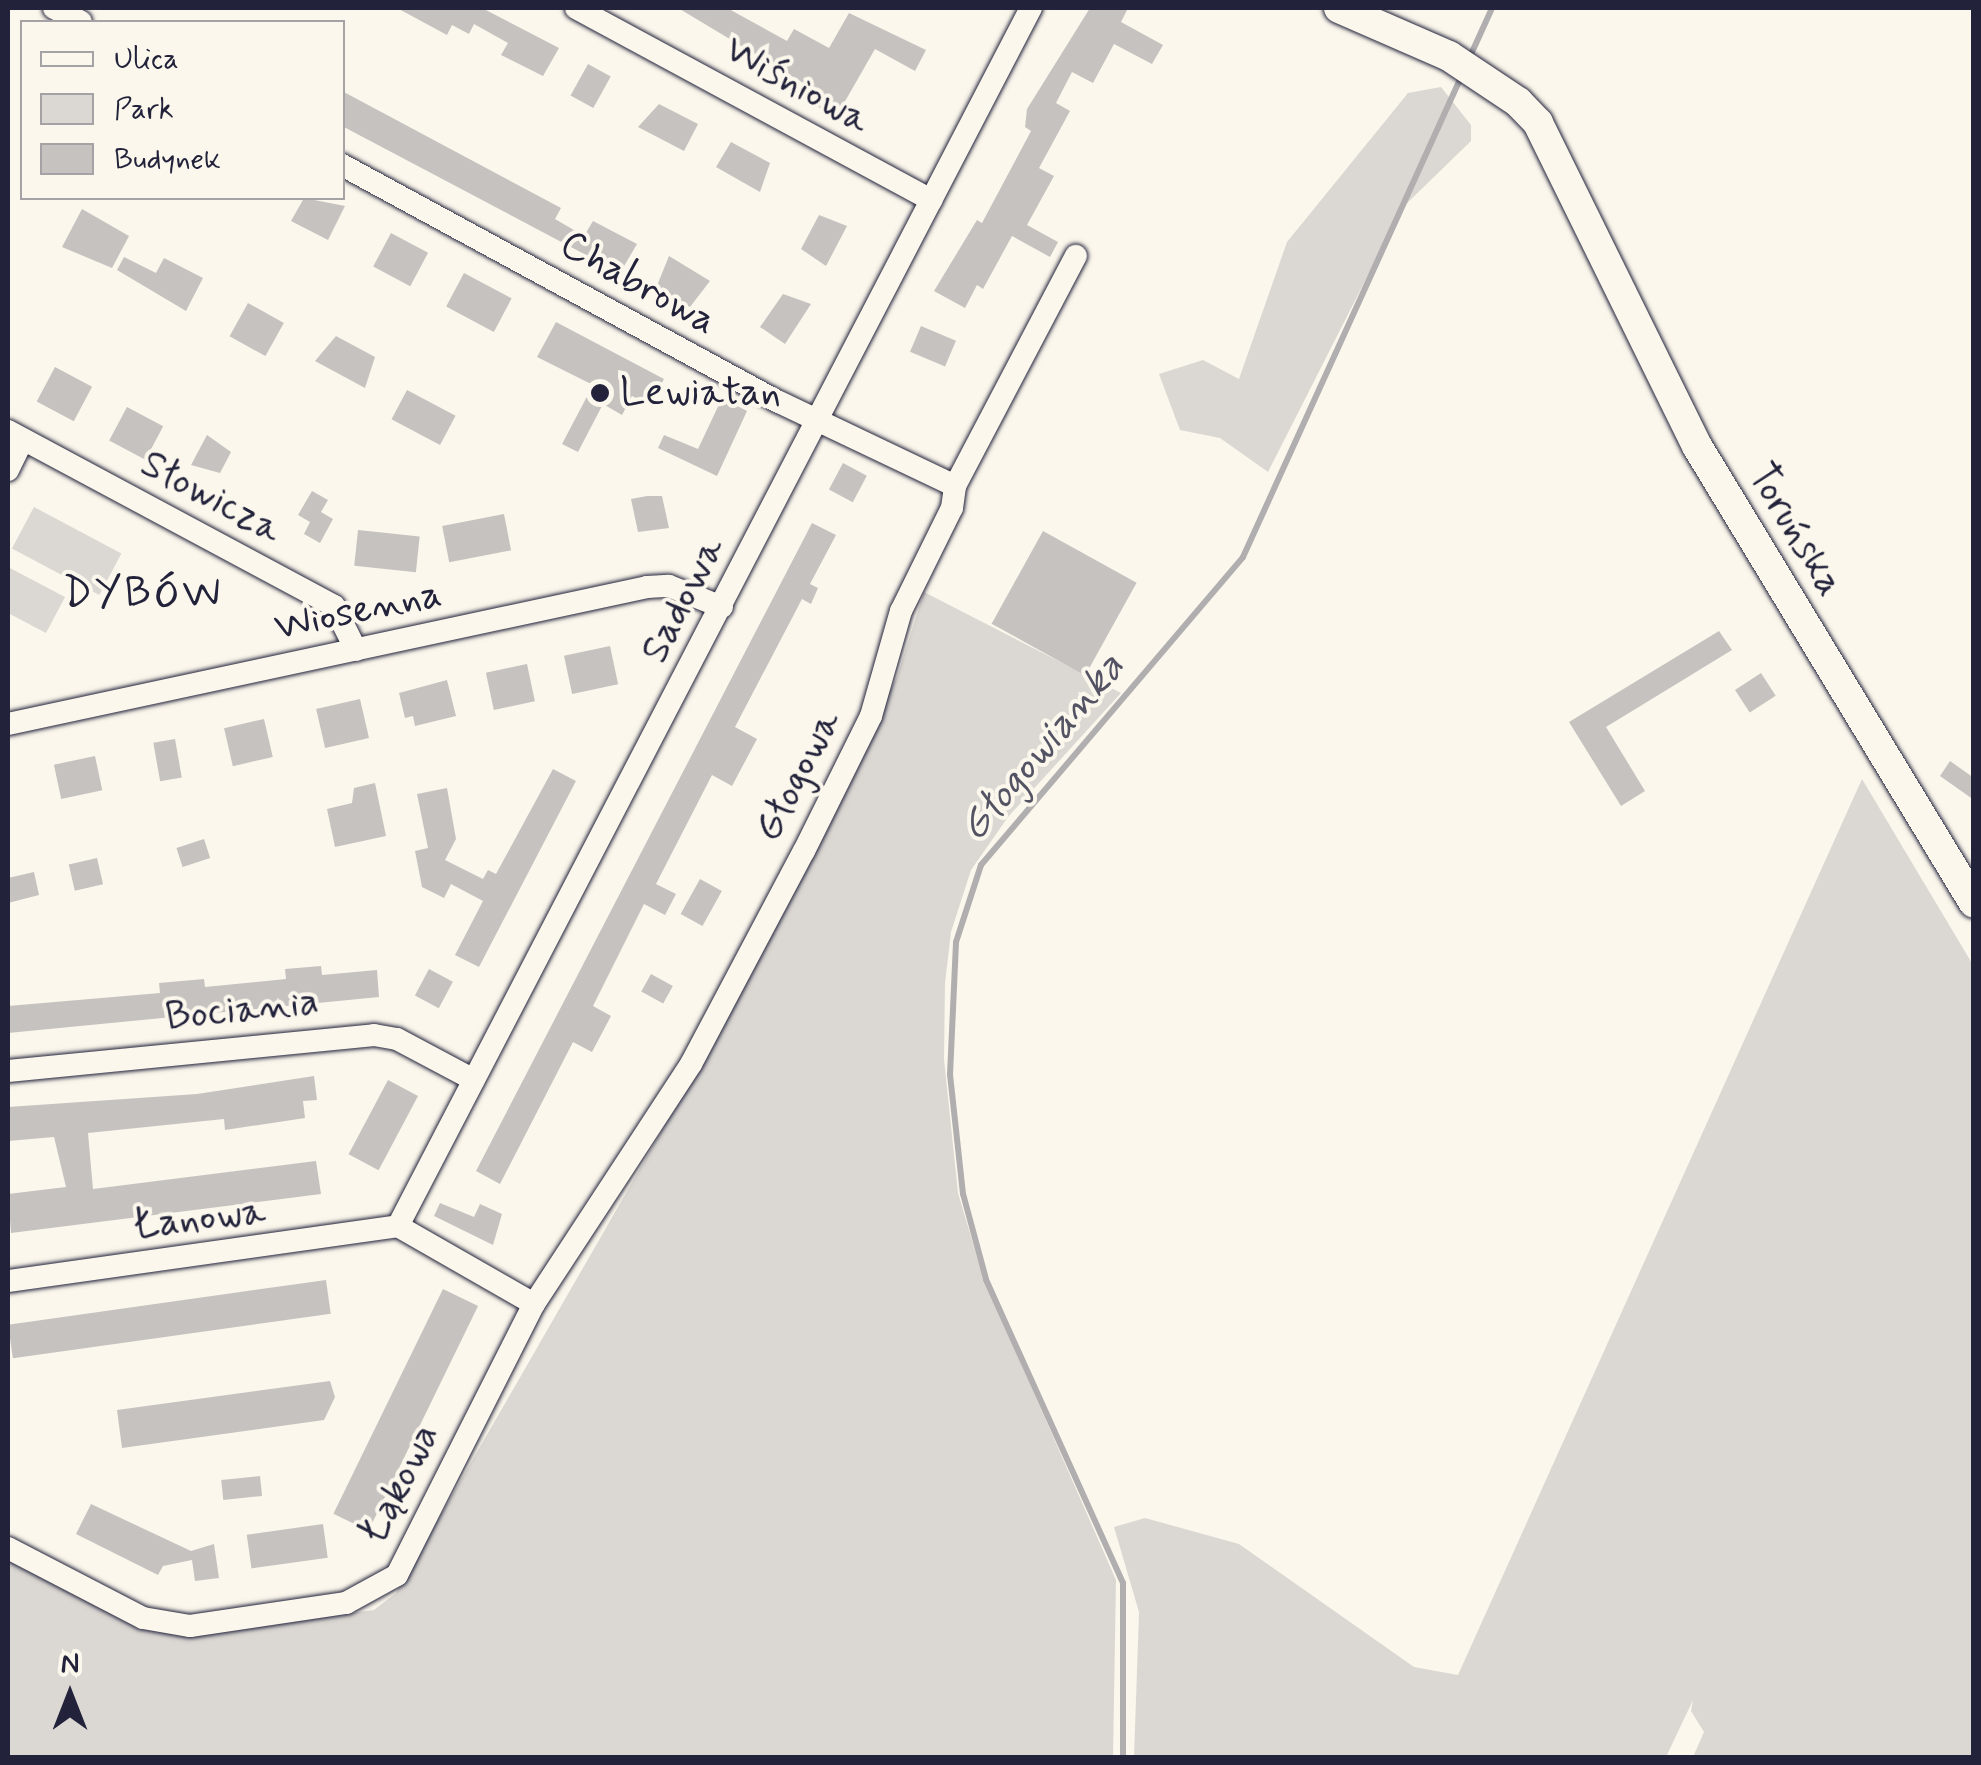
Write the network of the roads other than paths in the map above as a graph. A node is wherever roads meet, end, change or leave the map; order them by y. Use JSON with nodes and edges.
{"nodes":[{"id":1,"x":54,"y":8,"type":"edge"},
{"id":2,"x":576,"y":8,"type":"edge"},
{"id":3,"x":1030,"y":8,"type":"edge"},
{"id":4,"x":1339,"y":8,"type":"edge"},
{"id":5,"x":77,"y":20,"type":"edge"},
{"id":6,"x":345,"y":167,"type":"edge"},
{"id":7,"x":931,"y":200,"type":"junction"},
{"id":8,"x":1076,"y":256,"type":"dead end"},
{"id":9,"x":817,"y":421,"type":"junction"},
{"id":10,"x":15,"y":435,"type":"edge"},
{"id":11,"x":8,"y":470,"type":"edge"},
{"id":12,"x":955,"y":486,"type":"junction"},
{"id":13,"x":722,"y":606,"type":"junction"},
{"id":14,"x":356,"y":650,"type":"junction"},
{"id":15,"x":8,"y":724,"type":"edge"},
{"id":16,"x":1974,"y":903,"type":"edge"},
{"id":17,"x":8,"y":1071,"type":"edge"},
{"id":18,"x":474,"y":1080,"type":"junction"},
{"id":19,"x":398,"y":1226,"type":"junction"},
{"id":20,"x":8,"y":1281,"type":"edge"},
{"id":21,"x":534,"y":1304,"type":"junction"},
{"id":22,"x":8,"y":1548,"type":"edge"}],
"edges":[{"from":1,"to":5,"type":"street"},
{"from":2,"to":7,"type":"street","name":"Wiśniowa"},
{"from":3,"to":7,"type":"street","name":"Sadowa"},
{"from":4,"to":16,"type":"street","name":"Toruńska"},
{"from":6,"to":9,"type":"street","name":"Chabrowa"},
{"from":7,"to":9,"type":"street","name":"Sadowa"},
{"from":8,"to":12,"type":"street","name":"Głogowa"},
{"from":9,"to":12,"type":"street","name":"Chabrowa"},
{"from":9,"to":13,"type":"street","name":"Sadowa"},
{"from":10,"to":11,"type":"street"},
{"from":10,"to":14,"type":"street","name":"Słowicza"},
{"from":12,"to":21,"type":"street","name":"Głogowa"},
{"from":13,"to":14,"type":"street","name":"Wiosenna"},
{"from":13,"to":18,"type":"street","name":"Sadowa"},
{"from":14,"to":15,"type":"street","name":"Wiosenna"},
{"from":17,"to":18,"type":"street","name":"Bociania"},
{"from":18,"to":19,"type":"street","name":"Sadowa"},
{"from":19,"to":20,"type":"street","name":"Łanowa"},
{"from":19,"to":21,"type":"street"},
{"from":21,"to":22,"type":"street","name":"Łąkowa"}]}
